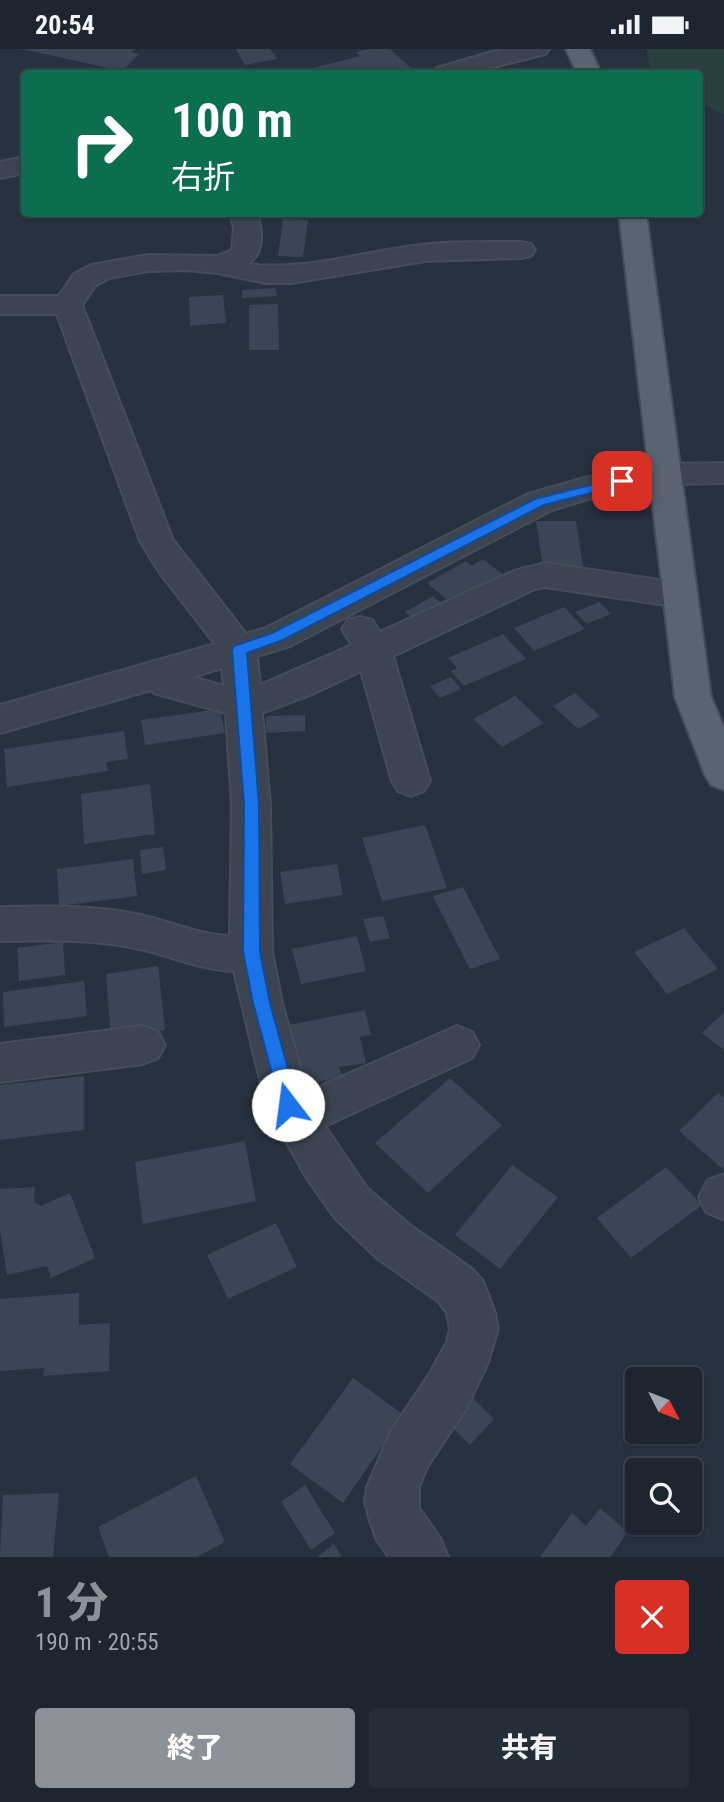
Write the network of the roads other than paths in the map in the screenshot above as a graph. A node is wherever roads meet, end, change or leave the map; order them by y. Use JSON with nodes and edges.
{"nodes":[{"id":1,"x":456,"y":49,"type":"edge"},
{"id":2,"x":537,"y":49,"type":"edge"},
{"id":3,"x":578,"y":49,"type":"edge"},
{"id":4,"x":425,"y":60,"type":"dead end"},
{"id":5,"x":456,"y":70,"type":"edge"},
{"id":6,"x":588,"y":70,"type":"edge"},
{"id":7,"x":21,"y":166,"type":"edge"},
{"id":8,"x":0,"y":170,"type":"edge"},
{"id":9,"x":244,"y":217,"type":"edge"},
{"id":10,"x":632,"y":217,"type":"edge"},
{"id":11,"x":521,"y":250,"type":"dead end"},
{"id":12,"x":220,"y":265,"type":"junction"},
{"id":13,"x":0,"y":305,"type":"edge"},
{"id":14,"x":68,"y":305,"type":"junction"},
{"id":15,"x":724,"y":473,"type":"edge"},
{"id":16,"x":663,"y":474,"type":"junction"},
{"id":17,"x":679,"y":594,"type":"junction"},
{"id":18,"x":344,"y":603,"type":"junction"},
{"id":19,"x":373,"y":649,"type":"junction"},
{"id":20,"x":239,"y":650,"type":"junction"},
{"id":21,"x":158,"y":675,"type":"junction"},
{"id":22,"x":244,"y":705,"type":"junction"},
{"id":23,"x":0,"y":719,"type":"edge"},
{"id":24,"x":724,"y":775,"type":"edge"},
{"id":25,"x":411,"y":781,"type":"dead end"},
{"id":26,"x":0,"y":924,"type":"edge"},
{"id":27,"x":251,"y":952,"type":"junction"},
{"id":28,"x":144,"y":1045,"type":"dead end"},
{"id":29,"x":457,"y":1045,"type":"dead end"},
{"id":30,"x":0,"y":1063,"type":"edge"},
{"id":31,"x":295,"y":1119,"type":"junction"},
{"id":32,"x":421,"y":1557,"type":"edge"}],
"edges":[{"from":1,"to":4,"type":"street"},
{"from":2,"to":5,"type":"street"},
{"from":3,"to":6,"type":"main road"},
{"from":7,"to":8,"type":"street"},
{"from":9,"to":12,"type":"street"},
{"from":10,"to":16,"type":"main road"},
{"from":11,"to":12,"type":"street"},
{"from":12,"to":14,"type":"street"},
{"from":13,"to":14,"type":"street"},
{"from":14,"to":20,"type":"street"},
{"from":15,"to":16,"type":"street"},
{"from":16,"to":17,"type":"main road"},
{"from":16,"to":18,"type":"street"},
{"from":17,"to":19,"type":"street"},
{"from":17,"to":24,"type":"main road"},
{"from":18,"to":19,"type":"street"},
{"from":18,"to":20,"type":"street"},
{"from":19,"to":22,"type":"street"},
{"from":19,"to":25,"type":"street"},
{"from":20,"to":21,"type":"street"},
{"from":20,"to":22,"type":"street"},
{"from":21,"to":22,"type":"street"},
{"from":21,"to":23,"type":"street"},
{"from":22,"to":27,"type":"street"},
{"from":26,"to":27,"type":"street"},
{"from":27,"to":31,"type":"street"},
{"from":28,"to":30,"type":"street"},
{"from":29,"to":31,"type":"street"},
{"from":31,"to":32,"type":"street"}]}
